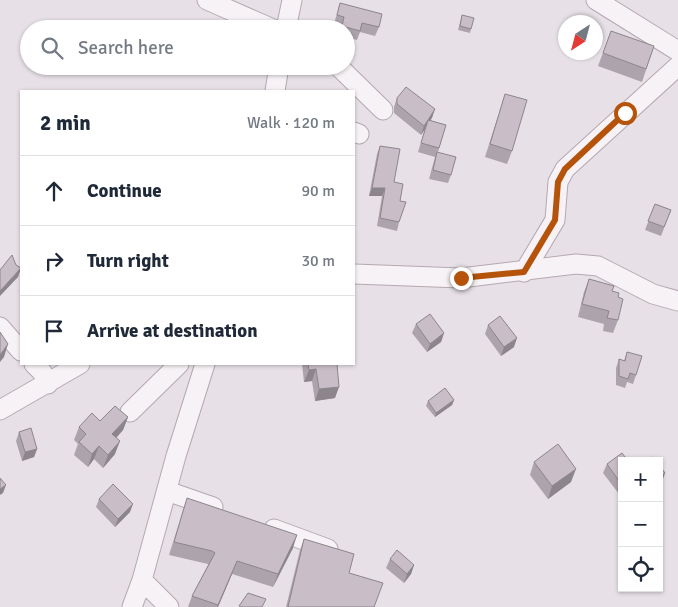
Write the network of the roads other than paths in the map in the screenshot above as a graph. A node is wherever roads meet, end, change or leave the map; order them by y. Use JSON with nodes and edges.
{"nodes":[{"id":1,"x":292,"y":0,"type":"edge"},
{"id":2,"x":596,"y":0,"type":"edge"},
{"id":3,"x":215,"y":2,"type":"edge"},
{"id":4,"x":254,"y":20,"type":"edge"},
{"id":5,"x":288,"y":20,"type":"edge"},
{"id":6,"x":678,"y":50,"type":"edge"},
{"id":7,"x":678,"y":66,"type":"edge"},
{"id":8,"x":278,"y":75,"type":"edge"},
{"id":9,"x":347,"y":75,"type":"edge"},
{"id":10,"x":275,"y":90,"type":"edge"},
{"id":11,"x":383,"y":110,"type":"dead end"},
{"id":12,"x":524,"y":272,"type":"junction"},
{"id":13,"x":355,"y":274,"type":"edge"},
{"id":14,"x":678,"y":301,"type":"edge"},
{"id":15,"x":0,"y":327,"type":"edge"},
{"id":16,"x":20,"y":350,"type":"edge"},
{"id":17,"x":35,"y":365,"type":"edge"},
{"id":18,"x":78,"y":365,"type":"edge"},
{"id":19,"x":178,"y":365,"type":"edge"},
{"id":20,"x":205,"y":365,"type":"edge"},
{"id":21,"x":48,"y":384,"type":"junction"},
{"id":22,"x":0,"y":410,"type":"edge"},
{"id":23,"x":130,"y":412,"type":"dead end"},
{"id":24,"x":167,"y":491,"type":"junction"},
{"id":25,"x":230,"y":514,"type":"edge"},
{"id":26,"x":258,"y":523,"type":"edge"},
{"id":27,"x":330,"y":550,"type":"edge"},
{"id":28,"x":142,"y":580,"type":"junction"},
{"id":29,"x":132,"y":607,"type":"edge"},
{"id":30,"x":169,"y":607,"type":"edge"}],
"edges":[{"from":1,"to":5,"type":"street"},
{"from":2,"to":6,"type":"street"},
{"from":3,"to":4,"type":"street"},
{"from":7,"to":12,"type":"street"},
{"from":8,"to":10,"type":"street"},
{"from":9,"to":11,"type":"street"},
{"from":12,"to":13,"type":"street"},
{"from":12,"to":14,"type":"street"},
{"from":15,"to":16,"type":"street"},
{"from":17,"to":21,"type":"street"},
{"from":18,"to":21,"type":"street"},
{"from":19,"to":23,"type":"street"},
{"from":20,"to":24,"type":"street"},
{"from":21,"to":22,"type":"street"},
{"from":24,"to":25,"type":"street"},
{"from":24,"to":28,"type":"street"},
{"from":26,"to":27,"type":"street"},
{"from":28,"to":29,"type":"street"},
{"from":28,"to":30,"type":"street"}]}
